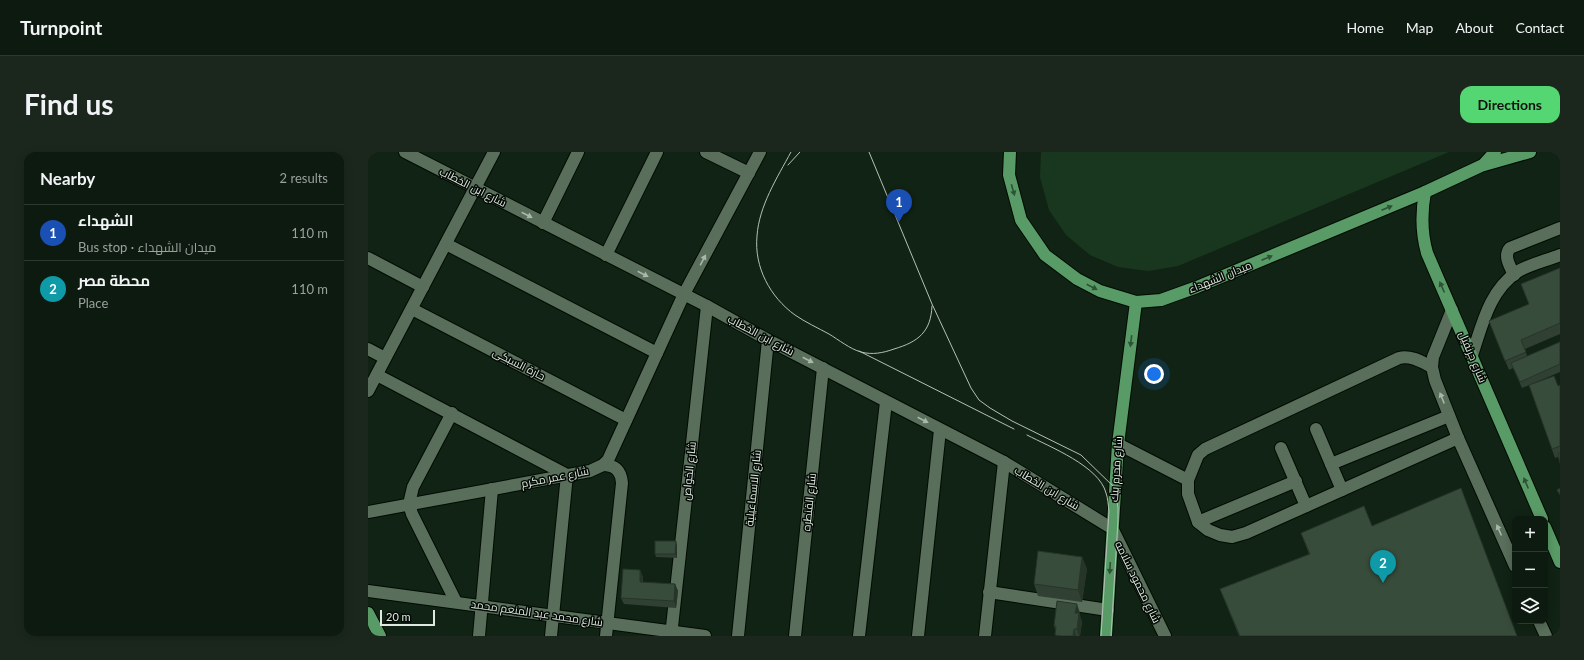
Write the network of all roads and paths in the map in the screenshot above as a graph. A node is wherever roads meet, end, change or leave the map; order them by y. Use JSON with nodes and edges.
{"nodes":[{"id":1,"x":405,"y":152,"type":"edge"},
{"id":2,"x":494,"y":152,"type":"edge"},
{"id":3,"x":578,"y":152,"type":"edge"},
{"id":4,"x":657,"y":152,"type":"edge"},
{"id":5,"x":706,"y":152,"type":"edge"},
{"id":6,"x":760,"y":152,"type":"edge"},
{"id":7,"x":1010,"y":152,"type":"edge"},
{"id":8,"x":1495,"y":152,"type":"edge"},
{"id":9,"x":1530,"y":152,"type":"edge"},
{"id":10,"x":1483,"y":165,"type":"junction"},
{"id":11,"x":749,"y":173,"type":"junction"},
{"id":12,"x":476,"y":188,"type":"junction"},
{"id":13,"x":1425,"y":192,"type":"junction"},
{"id":14,"x":543,"y":223,"type":"junction"},
{"id":15,"x":1560,"y":228,"type":"edge"},
{"id":16,"x":446,"y":244,"type":"junction"},
{"id":17,"x":606,"y":255,"type":"junction"},
{"id":18,"x":1560,"y":255,"type":"edge"},
{"id":19,"x":368,"y":258,"type":"edge"},
{"id":20,"x":1514,"y":275,"type":"junction"},
{"id":21,"x":423,"y":287,"type":"junction"},
{"id":22,"x":684,"y":294,"type":"junction"},
{"id":23,"x":1136,"y":302,"type":"junction"},
{"id":24,"x":707,"y":306,"type":"junction"},
{"id":25,"x":412,"y":309,"type":"junction"},
{"id":26,"x":1452,"y":310,"type":"junction"},
{"id":27,"x":768,"y":340,"type":"junction"},
{"id":28,"x":368,"y":349,"type":"edge"},
{"id":29,"x":657,"y":353,"type":"junction"},
{"id":30,"x":1472,"y":355,"type":"junction"},
{"id":31,"x":386,"y":358,"type":"junction"},
{"id":32,"x":1432,"y":367,"type":"junction"},
{"id":33,"x":823,"y":368,"type":"junction"},
{"id":34,"x":377,"y":375,"type":"junction"},
{"id":35,"x":368,"y":392,"type":"edge"},
{"id":36,"x":886,"y":402,"type":"junction"},
{"id":37,"x":452,"y":413,"type":"junction"},
{"id":38,"x":1449,"y":416,"type":"junction"},
{"id":39,"x":626,"y":420,"type":"junction"},
{"id":40,"x":1316,"y":428,"type":"dead end"},
{"id":41,"x":940,"y":430,"type":"junction"},
{"id":42,"x":1458,"y":438,"type":"junction"},
{"id":43,"x":1118,"y":444,"type":"junction"},
{"id":44,"x":1281,"y":448,"type":"dead end"},
{"id":45,"x":1004,"y":462,"type":"junction"},
{"id":46,"x":1331,"y":464,"type":"junction"},
{"id":47,"x":602,"y":466,"type":"junction"},
{"id":48,"x":567,"y":475,"type":"junction"},
{"id":49,"x":1188,"y":480,"type":"junction"},
{"id":50,"x":1296,"y":481,"type":"junction"},
{"id":51,"x":492,"y":489,"type":"junction"},
{"id":52,"x":1342,"y":490,"type":"junction"},
{"id":53,"x":409,"y":504,"type":"junction"},
{"id":54,"x":1306,"y":506,"type":"junction"},
{"id":55,"x":368,"y":512,"type":"edge"},
{"id":56,"x":1541,"y":516,"type":"edge"},
{"id":57,"x":1198,"y":522,"type":"junction"},
{"id":58,"x":1112,"y":528,"type":"junction"},
{"id":59,"x":1548,"y":534,"type":"edge"},
{"id":60,"x":1512,"y":559,"type":"edge"},
{"id":61,"x":1560,"y":562,"type":"edge"},
{"id":62,"x":368,"y":591,"type":"edge"},
{"id":63,"x":990,"y":592,"type":"junction"},
{"id":64,"x":456,"y":602,"type":"junction"},
{"id":65,"x":481,"y":606,"type":"junction"},
{"id":66,"x":1108,"y":610,"type":"junction"},
{"id":67,"x":368,"y":613,"type":"edge"},
{"id":68,"x":553,"y":615,"type":"junction"},
{"id":69,"x":607,"y":623,"type":"junction"},
{"id":70,"x":1541,"y":624,"type":"edge"},
{"id":71,"x":672,"y":634,"type":"edge"},
{"id":72,"x":380,"y":636,"type":"edge"},
{"id":73,"x":479,"y":636,"type":"edge"},
{"id":74,"x":551,"y":636,"type":"edge"},
{"id":75,"x":606,"y":636,"type":"edge"},
{"id":76,"x":705,"y":636,"type":"edge"},
{"id":77,"x":738,"y":636,"type":"edge"},
{"id":78,"x":795,"y":636,"type":"edge"},
{"id":79,"x":860,"y":636,"type":"edge"},
{"id":80,"x":918,"y":636,"type":"edge"},
{"id":81,"x":984,"y":636,"type":"edge"},
{"id":82,"x":1106,"y":636,"type":"edge"},
{"id":83,"x":1165,"y":636,"type":"edge"},
{"id":84,"x":1546,"y":636,"type":"edge"}],
"edges":[{"from":1,"to":12,"type":"street","name":"شارع ابن الخطاب"},
{"from":2,"to":12,"type":"street"},
{"from":3,"to":14,"type":"street"},
{"from":4,"to":17,"type":"street"},
{"from":5,"to":11,"type":"street"},
{"from":6,"to":11,"type":"street","name":"شارع عمر مكرم"},
{"from":7,"to":23,"type":"main road","name":"ميدان الشهداء","one_way":true},
{"from":8,"to":10,"type":"main road","name":"ميدان الشهداء"},
{"from":9,"to":10,"type":"main road"},
{"from":10,"to":13,"type":"main road","name":"ميدان الشهداء"},
{"from":22,"to":11,"type":"street","name":"شارع عمر مكرم","one_way":true},
{"from":12,"to":14,"type":"street","name":"شارع ابن الخطاب","one_way":true},
{"from":12,"to":16,"type":"street"},
{"from":23,"to":13,"type":"main road","name":"ميدان الشهداء","one_way":true},
{"from":26,"to":13,"type":"main road","name":"شارع جرنفيل","one_way":true},
{"from":14,"to":17,"type":"street","name":"شارع ابن الخطاب"},
{"from":15,"to":20,"type":"street"},
{"from":16,"to":21,"type":"street"},
{"from":16,"to":29,"type":"street"},
{"from":17,"to":22,"type":"street","name":"شارع ابن الخطاب","one_way":true},
{"from":18,"to":20,"type":"street"},
{"from":19,"to":21,"type":"street"},
{"from":20,"to":30,"type":"street"},
{"from":21,"to":25,"type":"street"},
{"from":22,"to":24,"type":"street","name":"شارع ابن الخطاب"},
{"from":22,"to":29,"type":"street","name":"شارع عمر مكرم"},
{"from":23,"to":43,"type":"main road","name":"شارع محرم بيك","one_way":true},
{"from":24,"to":27,"type":"street","name":"شارع ابن الخطاب"},
{"from":24,"to":71,"type":"street","name":"شارع الخواص"},
{"from":25,"to":31,"type":"street"},
{"from":25,"to":39,"type":"street","name":"حارة السبكى"},
{"from":26,"to":30,"type":"main road","name":"شارع جرنفيل"},
{"from":26,"to":32,"type":"street"},
{"from":27,"to":33,"type":"street","name":"شارع ابن الخطاب","one_way":true},
{"from":27,"to":77,"type":"street","name":"شارع الاسماعيلية"},
{"from":28,"to":31,"type":"street"},
{"from":29,"to":39,"type":"street","name":"شارع عمر مكرم"},
{"from":56,"to":30,"type":"main road","name":"شارع جرنفيل","one_way":true},
{"from":31,"to":34,"type":"street"},
{"from":38,"to":32,"type":"street","one_way":true},
{"from":32,"to":49,"type":"street"},
{"from":33,"to":36,"type":"street","name":"شارع ابن الخطاب"},
{"from":33,"to":78,"type":"street","name":"شارع القنطره"},
{"from":34,"to":35,"type":"street"},
{"from":34,"to":37,"type":"street"},
{"from":36,"to":41,"type":"street","name":"شارع ابن الخطاب","one_way":true},
{"from":36,"to":79,"type":"street"},
{"from":37,"to":48,"type":"street"},
{"from":37,"to":53,"type":"street"},
{"from":38,"to":42,"type":"street"},
{"from":38,"to":46,"type":"street"},
{"from":39,"to":47,"type":"street","name":"شارع عمر مكرم"},
{"from":40,"to":46,"type":"street"},
{"from":41,"to":45,"type":"street","name":"شارع ابن الخطاب"},
{"from":41,"to":80,"type":"street"},
{"from":42,"to":52,"type":"street"},
{"from":60,"to":42,"type":"street","one_way":true},
{"from":43,"to":49,"type":"street"},
{"from":43,"to":58,"type":"main road","name":"شارع محرم بيك"},
{"from":44,"to":50,"type":"street"},
{"from":45,"to":58,"type":"street","name":"شارع ابن الخطاب"},
{"from":45,"to":63,"type":"street"},
{"from":46,"to":52,"type":"street"},
{"from":47,"to":48,"type":"street","name":"شارع عمر مكرم"},
{"from":47,"to":69,"type":"street"},
{"from":48,"to":51,"type":"street","name":"شارع عمر مكرم"},
{"from":48,"to":68,"type":"street"},
{"from":49,"to":57,"type":"street"},
{"from":50,"to":54,"type":"street"},
{"from":50,"to":57,"type":"street"},
{"from":51,"to":53,"type":"street","name":"شارع عمر مكرم"},
{"from":51,"to":65,"type":"street"},
{"from":52,"to":54,"type":"street"},
{"from":53,"to":55,"type":"street","name":"شارع عمر مكرم"},
{"from":53,"to":64,"type":"street"},
{"from":54,"to":57,"type":"street"},
{"from":58,"to":66,"type":"main road","name":"شارع محرم بيك","one_way":true},
{"from":58,"to":83,"type":"street","name":"شارع محمود سلامه"},
{"from":59,"to":61,"type":"main road"},
{"from":62,"to":64,"type":"street","name":"شارع محمد عبد المنعم محمد"},
{"from":63,"to":66,"type":"street"},
{"from":63,"to":81,"type":"street"},
{"from":64,"to":65,"type":"street","name":"شارع محمد عبد المنعم محمد"},
{"from":65,"to":68,"type":"street","name":"شارع محمد عبد المنعم محمد"},
{"from":65,"to":73,"type":"street"},
{"from":66,"to":82,"type":"main road","name":"شارع محرم بيك"},
{"from":67,"to":72,"type":"main road"},
{"from":68,"to":69,"type":"street","name":"شارع محمد عبد المنعم محمد"},
{"from":68,"to":74,"type":"street"},
{"from":69,"to":71,"type":"street","name":"شارع محمد عبد المنعم محمد"},
{"from":69,"to":75,"type":"street"},
{"from":70,"to":84,"type":"street"},
{"from":71,"to":76,"type":"street","name":"شارع محمد عبد المنعم محمد"}]}
